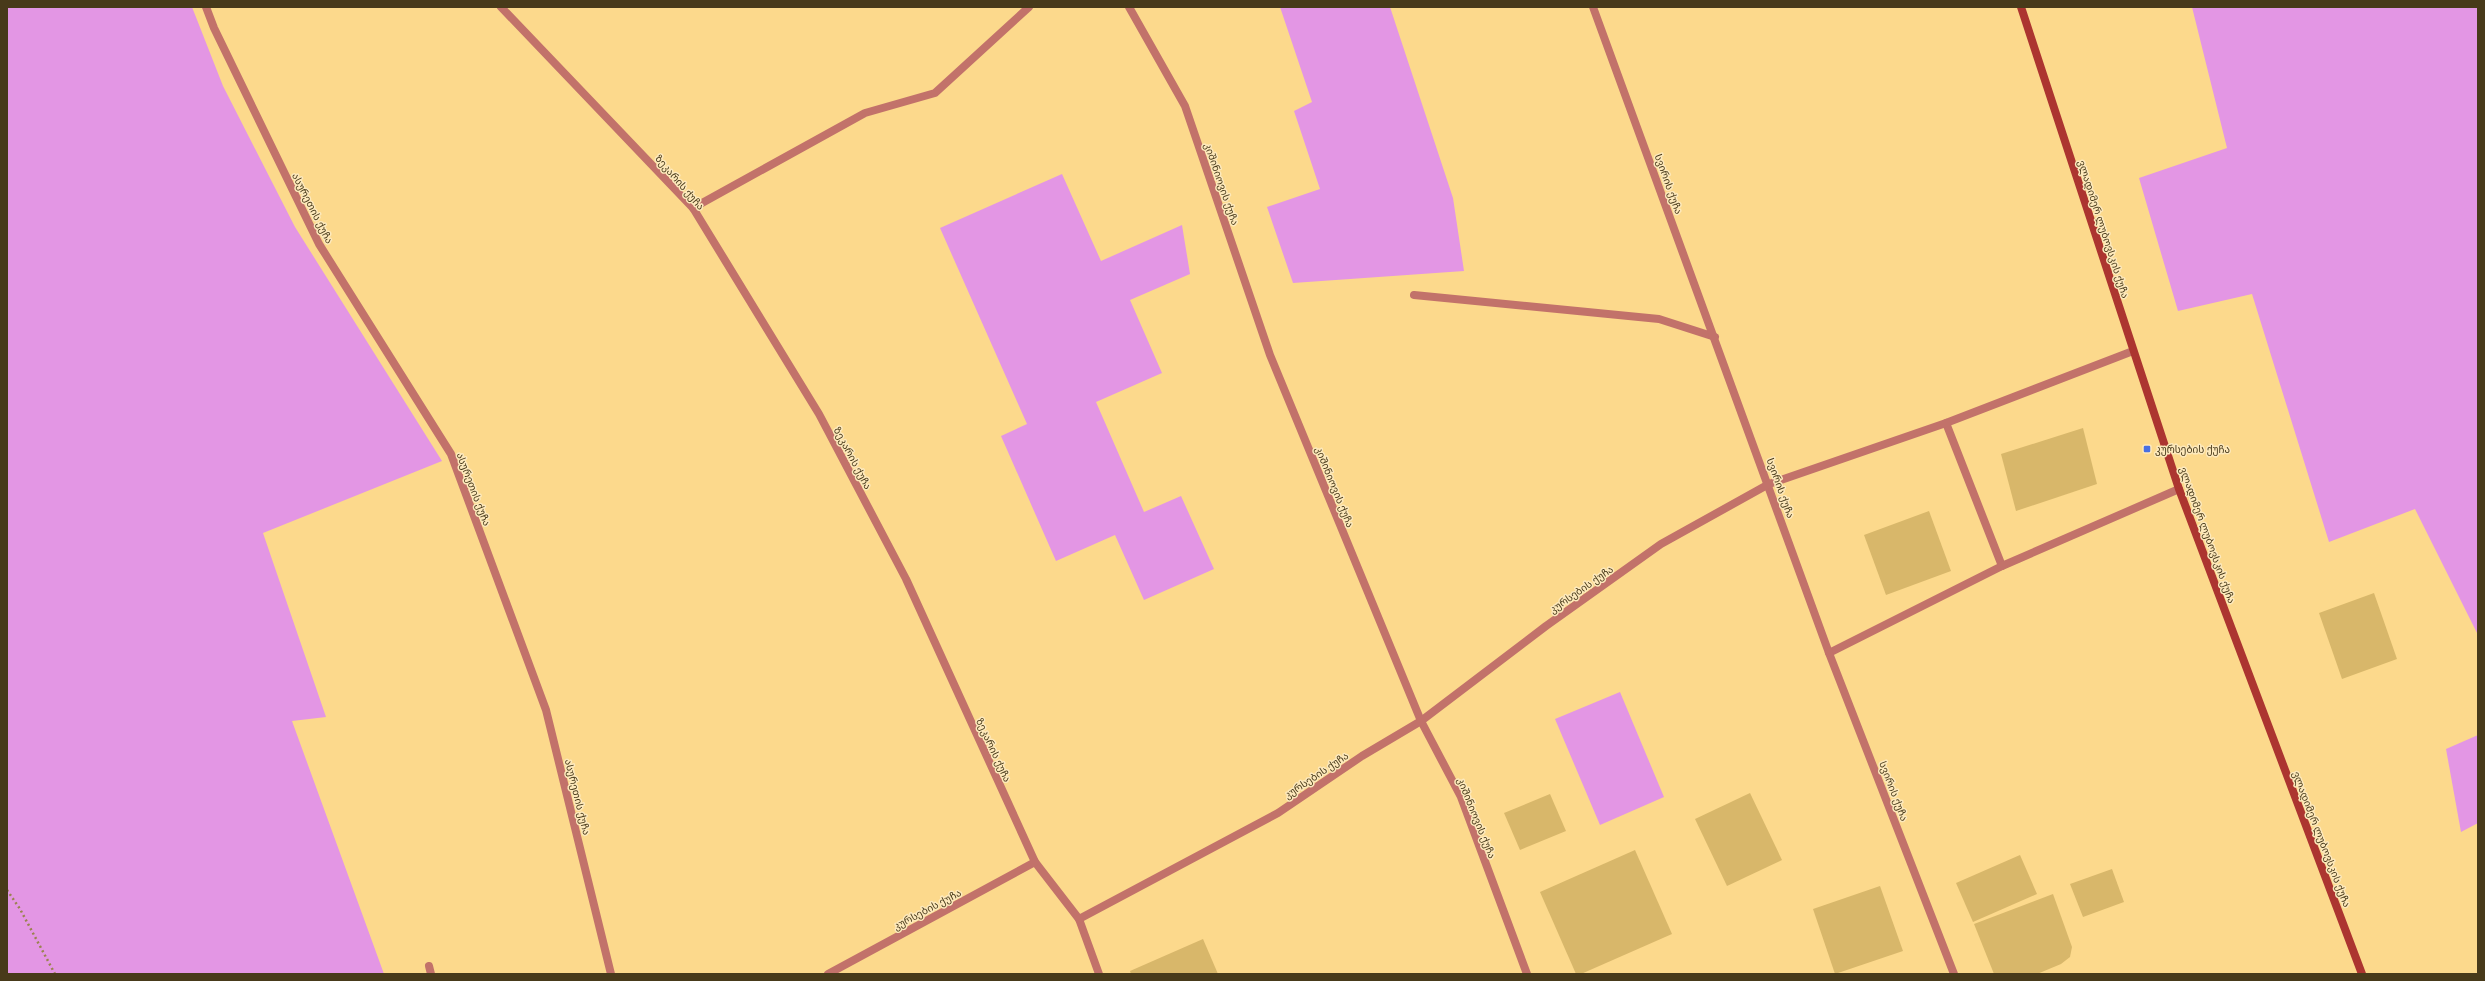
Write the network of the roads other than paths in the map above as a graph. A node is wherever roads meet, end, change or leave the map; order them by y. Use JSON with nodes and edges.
{"nodes":[{"id":1,"x":206,"y":7,"type":"edge"},
{"id":2,"x":501,"y":7,"type":"edge"},
{"id":3,"x":1029,"y":7,"type":"edge"},
{"id":4,"x":1129,"y":7,"type":"edge"},
{"id":5,"x":1593,"y":7,"type":"edge"},
{"id":6,"x":2021,"y":7,"type":"edge"},
{"id":7,"x":693,"y":208,"type":"junction"},
{"id":8,"x":1414,"y":295,"type":"dead end"},
{"id":9,"x":1715,"y":337,"type":"junction"},
{"id":10,"x":2133,"y":351,"type":"junction"},
{"id":11,"x":1946,"y":423,"type":"junction"},
{"id":12,"x":1769,"y":484,"type":"junction"},
{"id":13,"x":2179,"y":489,"type":"junction"},
{"id":14,"x":2002,"y":566,"type":"junction"},
{"id":15,"x":1830,"y":653,"type":"junction"},
{"id":16,"x":1421,"y":721,"type":"junction"},
{"id":17,"x":1035,"y":862,"type":"junction"},
{"id":18,"x":1079,"y":919,"type":"junction"},
{"id":19,"x":611,"y":974,"type":"edge"},
{"id":20,"x":828,"y":974,"type":"edge"},
{"id":21,"x":1099,"y":974,"type":"edge"},
{"id":22,"x":1527,"y":974,"type":"edge"},
{"id":23,"x":1954,"y":974,"type":"edge"},
{"id":24,"x":2362,"y":974,"type":"edge"}],
"edges":[{"from":1,"to":19,"type":"street","name":"ასურეთის ქუჩა"},
{"from":2,"to":7,"type":"street","name":"ზეკარის ქუჩა"},
{"from":3,"to":7,"type":"street"},
{"from":4,"to":16,"type":"street","name":"კიშინიოვის ქუჩა"},
{"from":5,"to":9,"type":"street","name":"სვირის ქუჩა"},
{"from":6,"to":10,"type":"street","name":"ვლადიმერ ლუბოვსკის ქუჩა"},
{"from":7,"to":17,"type":"street","name":"ზეკარის ქუჩა"},
{"from":8,"to":9,"type":"street"},
{"from":9,"to":12,"type":"street","name":"სვირის ქუჩა"},
{"from":10,"to":11,"type":"street","name":"კურსების ქუჩა"},
{"from":10,"to":13,"type":"street","name":"ვლადიმერ ლუბოვსკის ქუჩა"},
{"from":11,"to":12,"type":"street","name":"კურსების ქუჩა"},
{"from":11,"to":14,"type":"street"},
{"from":12,"to":15,"type":"street","name":"სვირის ქუჩა"},
{"from":12,"to":16,"type":"street","name":"კურსების ქუჩა"},
{"from":13,"to":14,"type":"street"},
{"from":13,"to":24,"type":"street","name":"ვლადიმერ ლუბოვსკის ქუჩა"},
{"from":14,"to":15,"type":"street"},
{"from":15,"to":23,"type":"street","name":"სვირის ქუჩა"},
{"from":16,"to":18,"type":"street","name":"კურსების ქუჩა"},
{"from":16,"to":22,"type":"street","name":"კიშინიოვის ქუჩა"},
{"from":17,"to":18,"type":"street","name":"ზეკარის ქუჩა"},
{"from":17,"to":20,"type":"street","name":"კურსების ქუჩა"},
{"from":18,"to":21,"type":"street","name":"ზეკარის ქუჩა"}]}
